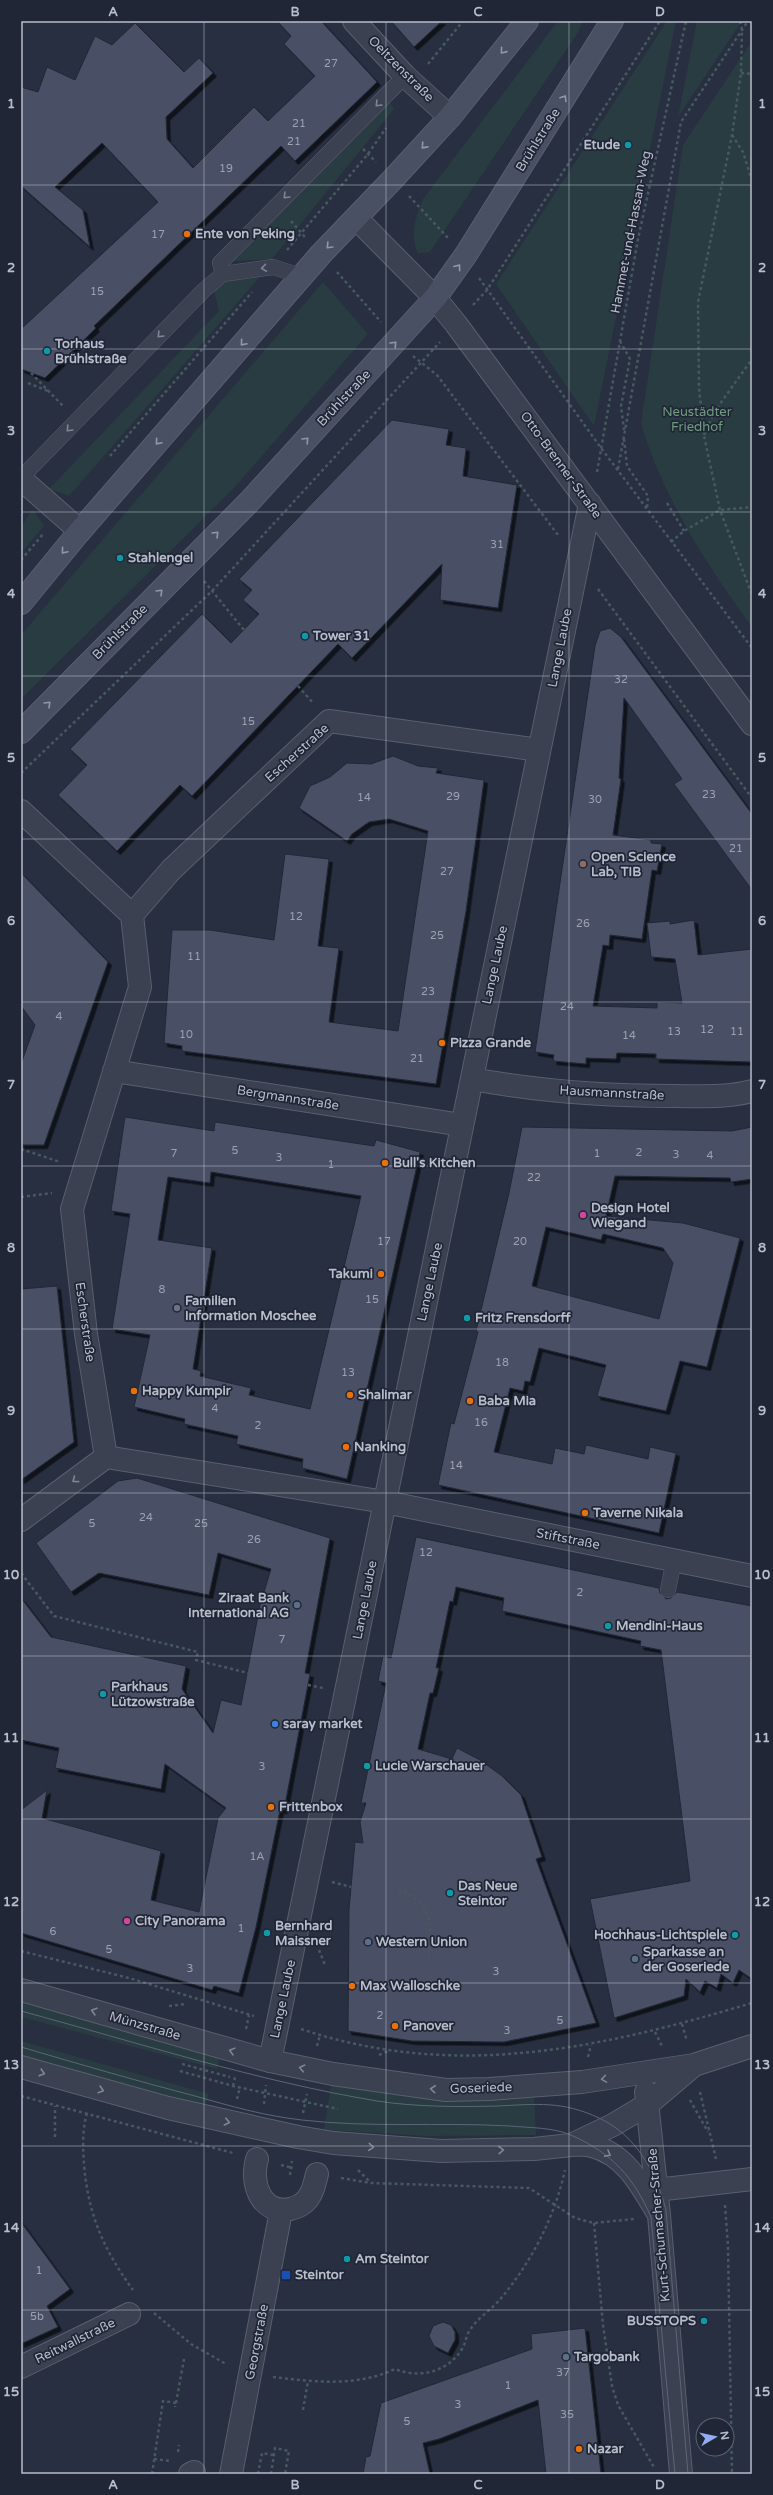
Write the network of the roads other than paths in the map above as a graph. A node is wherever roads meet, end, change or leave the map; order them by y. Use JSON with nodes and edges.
{"nodes":[{"id":1,"x":354,"y":21,"type":"edge"},
{"id":2,"x":527,"y":21,"type":"edge"},
{"id":3,"x":612,"y":21,"type":"edge"},
{"id":4,"x":410,"y":80,"type":"junction"},
{"id":5,"x":450,"y":117,"type":"junction"},
{"id":6,"x":356,"y":218,"type":"junction"},
{"id":7,"x":223,"y":274,"type":"junction"},
{"id":8,"x":301,"y":276,"type":"junction"},
{"id":9,"x":435,"y":298,"type":"junction"},
{"id":10,"x":21,"y":479,"type":"edge"},
{"id":11,"x":590,"y":504,"type":"junction"},
{"id":12,"x":80,"y":531,"type":"junction"},
{"id":13,"x":21,"y":603,"type":"edge"},
{"id":14,"x":752,"y":724,"type":"edge"},
{"id":15,"x":21,"y":732,"type":"edge"},
{"id":16,"x":539,"y":750,"type":"junction"},
{"id":17,"x":21,"y":811,"type":"edge"},
{"id":18,"x":132,"y":915,"type":"junction"},
{"id":19,"x":114,"y":1072,"type":"junction"},
{"id":20,"x":472,"y":1079,"type":"junction"},
{"id":21,"x":752,"y":1092,"type":"edge"},
{"id":22,"x":462,"y":1125,"type":"junction"},
{"id":23,"x":106,"y":1457,"type":"junction"},
{"id":24,"x":385,"y":1502,"type":"junction"},
{"id":25,"x":21,"y":1520,"type":"edge"},
{"id":26,"x":674,"y":1560,"type":"junction"},
{"id":27,"x":752,"y":1576,"type":"edge"},
{"id":28,"x":668,"y":1590,"type":"dead end"},
{"id":29,"x":21,"y":1990,"type":"edge"},
{"id":30,"x":752,"y":2046,"type":"edge"},
{"id":31,"x":691,"y":2056,"type":"junction"},
{"id":32,"x":270,"y":2061,"type":"junction"},
{"id":33,"x":21,"y":2067,"type":"edge"},
{"id":34,"x":643,"y":2073,"type":"junction"},
{"id":35,"x":648,"y":2104,"type":"junction"},
{"id":36,"x":569,"y":2154,"type":"junction"},
{"id":37,"x":257,"y":2159,"type":"road end"},
{"id":38,"x":317,"y":2174,"type":"road end"},
{"id":39,"x":752,"y":2179,"type":"edge"},
{"id":40,"x":656,"y":2190,"type":"junction"},
{"id":41,"x":282,"y":2211,"type":"junction"},
{"id":42,"x":659,"y":2215,"type":"junction"},
{"id":43,"x":133,"y":2305,"type":"road end"},
{"id":44,"x":21,"y":2367,"type":"edge"},
{"id":45,"x":231,"y":2474,"type":"edge"},
{"id":46,"x":681,"y":2474,"type":"edge"}],
"edges":[{"from":1,"to":4,"type":"street","name":"Oeltzenstraße"},
{"from":2,"to":5,"type":"main road","one_way":true},
{"from":9,"to":3,"type":"main road","name":"Brühlstraße","one_way":true},
{"from":4,"to":5,"type":"street","name":"Oeltzenstraße"},
{"from":4,"to":7,"type":"lane","one_way":true},
{"from":5,"to":6,"type":"main road","one_way":true},
{"from":6,"to":8,"type":"main road","one_way":true},
{"from":6,"to":9,"type":"street","name":"Otto-Brenner-Straße"},
{"from":8,"to":7,"type":"lane","one_way":true},
{"from":7,"to":10,"type":"lane","one_way":true},
{"from":8,"to":12,"type":"main road","one_way":true},
{"from":9,"to":11,"type":"street","name":"Otto-Brenner-Straße"},
{"from":15,"to":9,"type":"main road","name":"Brühlstraße","one_way":true},
{"from":10,"to":12,"type":"street"},
{"from":11,"to":14,"type":"street","name":"Otto-Brenner-Straße"},
{"from":11,"to":16,"type":"street","name":"Lange Laube"},
{"from":12,"to":13,"type":"main road","one_way":true},
{"from":16,"to":18,"type":"street","name":"Escherstraße"},
{"from":16,"to":20,"type":"street","name":"Lange Laube"},
{"from":17,"to":18,"type":"street"},
{"from":18,"to":19,"type":"street","name":"Escherstraße"},
{"from":19,"to":22,"type":"street","name":"Bergmannstraße"},
{"from":19,"to":23,"type":"street","name":"Escherstraße"},
{"from":20,"to":21,"type":"street","name":"Hausmannstraße"},
{"from":20,"to":22,"type":"street","name":"Lange Laube"},
{"from":22,"to":24,"type":"street","name":"Lange Laube"},
{"from":23,"to":24,"type":"street"},
{"from":23,"to":25,"type":"street","one_way":true},
{"from":24,"to":26,"type":"street","name":"Stiftstraße"},
{"from":24,"to":32,"type":"street","name":"Lange Laube"},
{"from":26,"to":27,"type":"street","name":"Stiftstraße"},
{"from":26,"to":28,"type":"lane"},
{"from":32,"to":29,"type":"street","name":"Münzstraße","one_way":true},
{"from":30,"to":31,"type":"street","name":"Goseriede"},
{"from":31,"to":34,"type":"street","name":"Goseriede"},
{"from":31,"to":35,"type":"street","name":"Goseriede"},
{"from":34,"to":32,"type":"street","name":"Goseriede","one_way":true},
{"from":33,"to":36,"type":"street","name":"Goseriede","one_way":true},
{"from":34,"to":35,"type":"street","name":"Kurt-Schumacher-Straße"},
{"from":35,"to":36,"type":"street","name":"Goseriede"},
{"from":35,"to":40,"type":"street","name":"Kurt-Schumacher-Straße"},
{"from":36,"to":42,"type":"street","one_way":true},
{"from":37,"to":41,"type":"street"},
{"from":38,"to":41,"type":"street"},
{"from":39,"to":40,"type":"street"},
{"from":40,"to":42,"type":"street","name":"Kurt-Schumacher-Straße"},
{"from":41,"to":45,"type":"street","name":"Georgstraße"},
{"from":42,"to":46,"type":"street","name":"Kurt-Schumacher-Straße"},
{"from":43,"to":44,"type":"street","name":"Reitwallstraße"}]}
